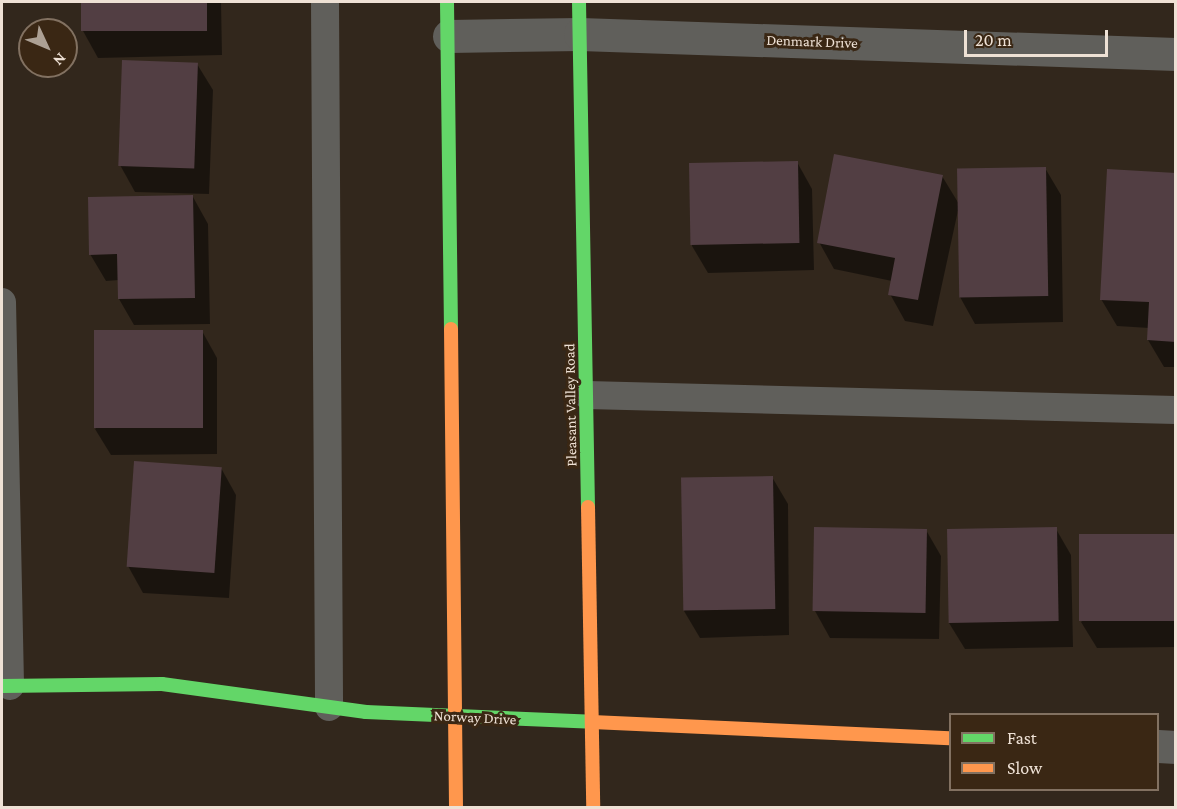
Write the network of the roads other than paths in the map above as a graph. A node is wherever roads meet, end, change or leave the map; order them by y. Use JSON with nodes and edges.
{"nodes":[{"id":1,"x":325,"y":2,"type":"edge"},
{"id":2,"x":447,"y":2,"type":"edge"},
{"id":3,"x":579,"y":2,"type":"edge"},
{"id":4,"x":580,"y":34,"type":"junction"},
{"id":5,"x":449,"y":36,"type":"junction"},
{"id":6,"x":1176,"y":54,"type":"edge"},
{"id":7,"x":2,"y":302,"type":"edge"},
{"id":8,"x":587,"y":395,"type":"junction"},
{"id":9,"x":1176,"y":410,"type":"edge"},
{"id":10,"x":6,"y":686,"type":"edge"},
{"id":11,"x":329,"y":707,"type":"junction"},
{"id":12,"x":454,"y":718,"type":"junction"},
{"id":13,"x":594,"y":724,"type":"junction"},
{"id":14,"x":949,"y":738,"type":"edge"},
{"id":15,"x":1159,"y":746,"type":"edge"},
{"id":16,"x":1176,"y":747,"type":"edge"},
{"id":17,"x":456,"y":807,"type":"edge"},
{"id":18,"x":593,"y":807,"type":"edge"}],
"edges":[{"from":1,"to":11,"type":"lane"},
{"from":2,"to":5,"type":"main road"},
{"from":3,"to":4,"type":"main road","name":"Pleasant Valley Road"},
{"from":4,"to":5,"type":"street","name":"Denmark Drive"},
{"from":4,"to":6,"type":"street","name":"Denmark Drive"},
{"from":4,"to":8,"type":"main road","name":"Pleasant Valley Road"},
{"from":5,"to":12,"type":"main road"},
{"from":7,"to":10,"type":"lane"},
{"from":8,"to":9,"type":"lane"},
{"from":8,"to":13,"type":"main road","name":"Pleasant Valley Road"},
{"from":10,"to":11,"type":"main road","name":"Norway Drive"},
{"from":11,"to":12,"type":"main road","name":"Norway Drive"},
{"from":12,"to":13,"type":"main road","name":"Norway Drive"},
{"from":12,"to":17,"type":"main road"},
{"from":13,"to":14,"type":"main road","name":"Norway Drive"},
{"from":13,"to":18,"type":"main road","name":"Pleasant Valley Road"},
{"from":15,"to":16,"type":"street"}]}
